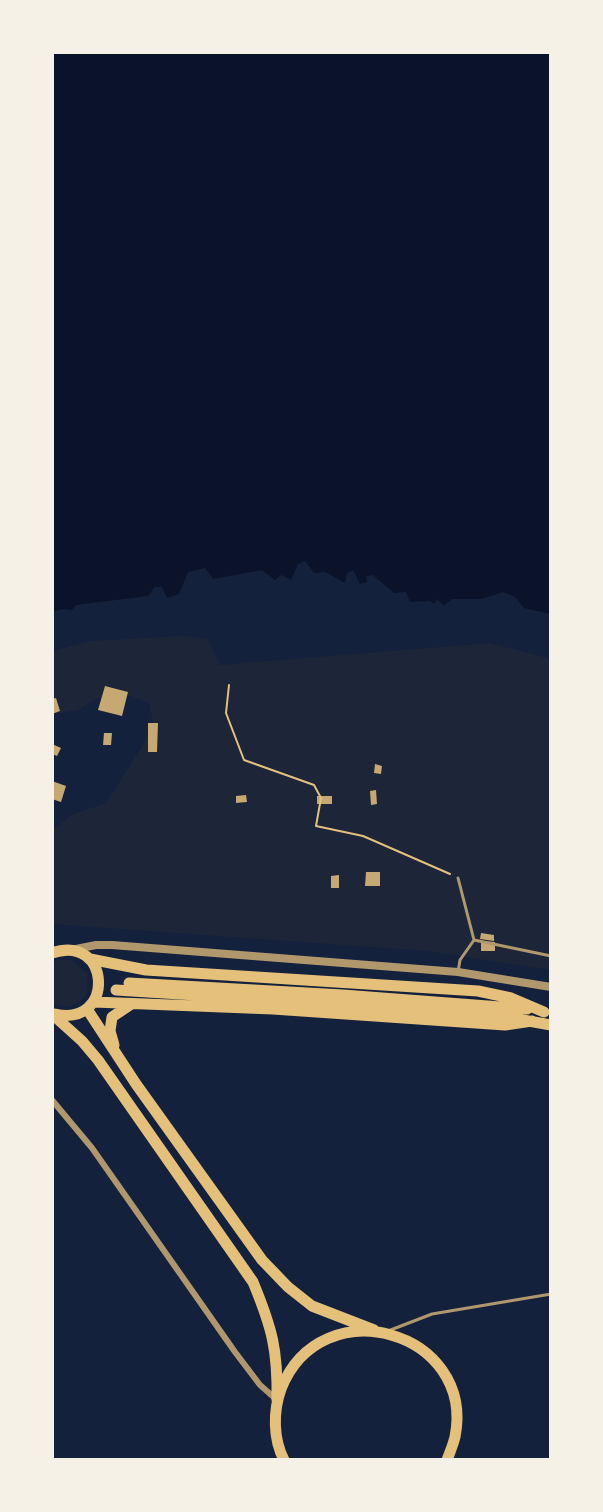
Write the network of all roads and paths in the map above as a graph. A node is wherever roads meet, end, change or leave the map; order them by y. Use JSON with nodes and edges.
{"nodes":[{"id":1,"x":229,"y":685,"type":"dead end"},
{"id":2,"x":458,"y":878,"type":"joint"},
{"id":3,"x":474,"y":940,"type":"junction"},
{"id":4,"x":71,"y":950,"type":"junction"},
{"id":5,"x":52,"y":953,"type":"edge"},
{"id":6,"x":551,"y":956,"type":"edge"},
{"id":7,"x":90,"y":959,"type":"junction"},
{"id":8,"x":458,"y":972,"type":"junction"},
{"id":9,"x":551,"y":987,"type":"edge"},
{"id":10,"x":136,"y":1003,"type":"junction"},
{"id":11,"x":91,"y":1005,"type":"junction"},
{"id":12,"x":547,"y":1013,"type":"edge"},
{"id":13,"x":52,"y":1014,"type":"edge"},
{"id":14,"x":532,"y":1021,"type":"junction"},
{"id":15,"x":551,"y":1025,"type":"edge"},
{"id":16,"x":120,"y":1060,"type":"junction"},
{"id":17,"x":52,"y":1100,"type":"edge"},
{"id":18,"x":551,"y":1294,"type":"edge"},
{"id":19,"x":380,"y":1331,"type":"junction"},
{"id":20,"x":277,"y":1400,"type":"junction"},
{"id":21,"x":281,"y":1457,"type":"edge"},
{"id":22,"x":447,"y":1460,"type":"edge"}],
"edges":[{"from":1,"to":2,"type":"path"},
{"from":2,"to":3,"type":"lane"},
{"from":3,"to":6,"type":"lane"},
{"from":3,"to":8,"type":"lane"},
{"from":4,"to":5,"type":"highway"},
{"from":4,"to":7,"type":"highway"},
{"from":4,"to":8,"type":"street"},
{"from":7,"to":11,"type":"highway"},
{"from":7,"to":12,"type":"highway"},
{"from":8,"to":9,"type":"street"},
{"from":10,"to":11,"type":"highway"},
{"from":10,"to":14,"type":"highway"},
{"from":10,"to":16,"type":"highway"},
{"from":11,"to":13,"type":"highway"},
{"from":11,"to":16,"type":"highway"},
{"from":12,"to":14,"type":"highway"},
{"from":13,"to":20,"type":"highway"},
{"from":14,"to":15,"type":"highway"},
{"from":16,"to":19,"type":"highway"},
{"from":17,"to":20,"type":"street"},
{"from":18,"to":19,"type":"lane"},
{"from":19,"to":20,"type":"highway"},
{"from":19,"to":22,"type":"highway"},
{"from":20,"to":21,"type":"highway"}]}
